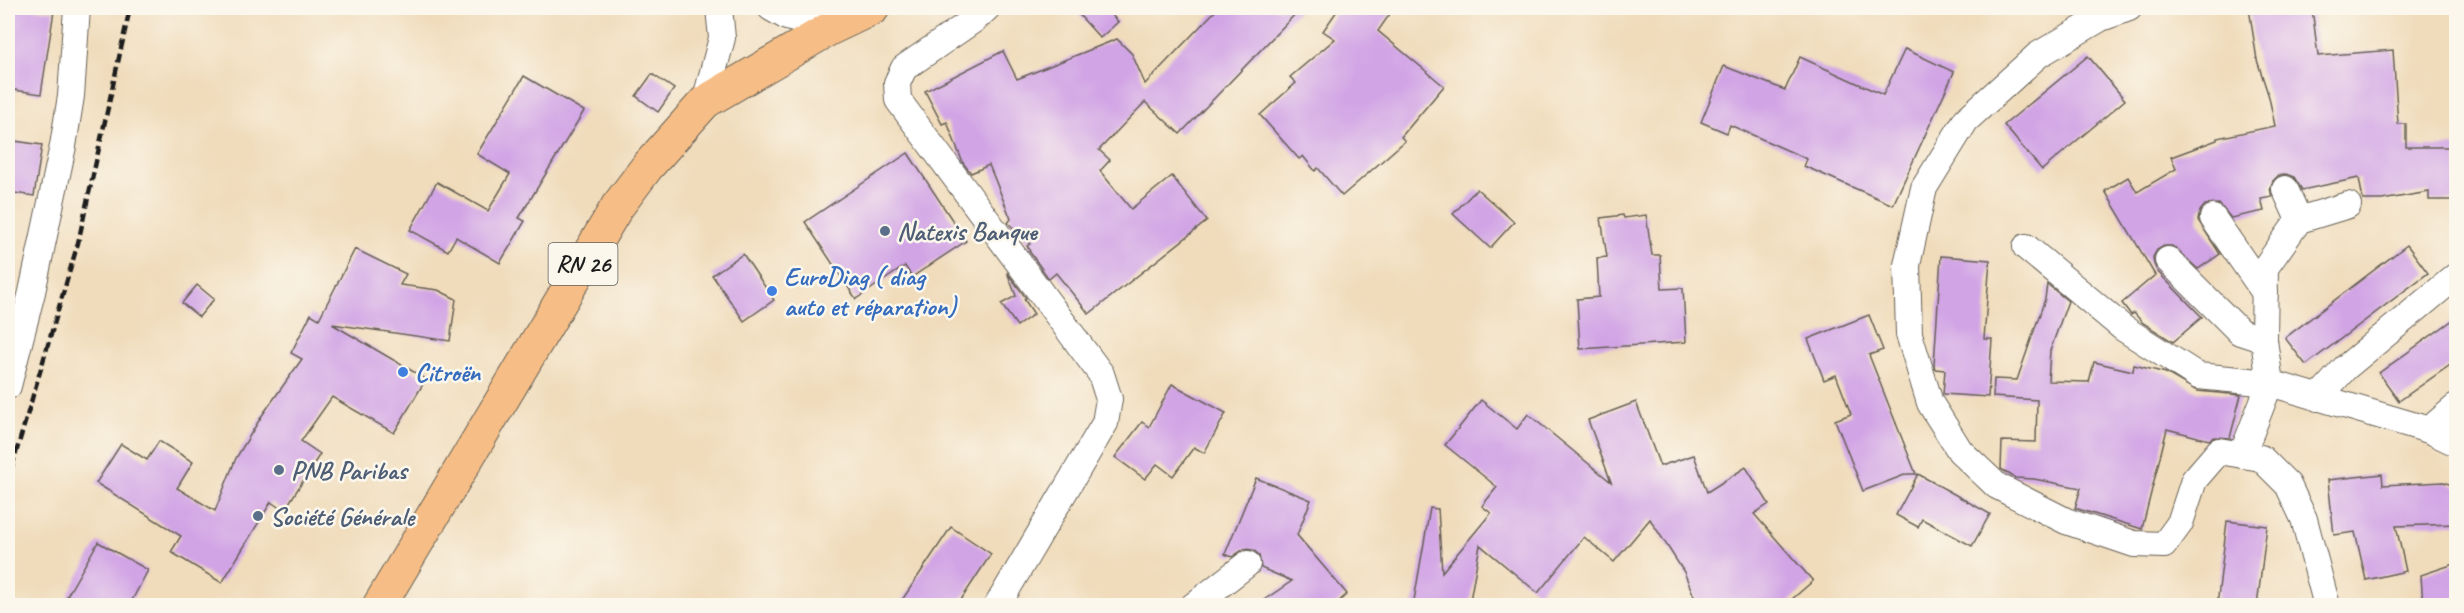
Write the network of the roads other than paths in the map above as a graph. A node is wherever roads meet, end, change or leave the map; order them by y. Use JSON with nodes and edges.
{"nodes":[{"id":1,"x":77,"y":8,"type":"edge"},
{"id":2,"x":719,"y":8,"type":"edge"},
{"id":3,"x":771,"y":8,"type":"edge"},
{"id":4,"x":873,"y":8,"type":"edge"},
{"id":5,"x":987,"y":8,"type":"edge"},
{"id":6,"x":2129,"y":8,"type":"edge"},
{"id":7,"x":829,"y":29,"type":"junction"},
{"id":8,"x":705,"y":102,"type":"junction"},
{"id":9,"x":2285,"y":189,"type":"dead end"},
{"id":10,"x":2348,"y":205,"type":"dead end"},
{"id":11,"x":2213,"y":218,"type":"dead end"},
{"id":12,"x":2299,"y":220,"type":"junction"},
{"id":13,"x":2026,"y":247,"type":"dead end"},
{"id":14,"x":2169,"y":260,"type":"dead end"},
{"id":15,"x":2457,"y":276,"type":"edge"},
{"id":16,"x":2265,"y":293,"type":"junction"},
{"id":17,"x":2264,"y":340,"type":"junction"},
{"id":18,"x":2270,"y":383,"type":"junction"},
{"id":19,"x":8,"y":386,"type":"edge"},
{"id":20,"x":2318,"y":398,"type":"junction"},
{"id":21,"x":2457,"y":408,"type":"edge"},
{"id":22,"x":2430,"y":430,"type":"junction"},
{"id":23,"x":2457,"y":443,"type":"edge"},
{"id":24,"x":2241,"y":455,"type":"junction"},
{"id":25,"x":1248,"y":564,"type":"dead end"},
{"id":26,"x":379,"y":606,"type":"edge"},
{"id":27,"x":997,"y":606,"type":"edge"},
{"id":28,"x":1193,"y":606,"type":"edge"},
{"id":29,"x":2328,"y":606,"type":"edge"}],
"edges":[{"from":1,"to":19,"type":"street"},
{"from":2,"to":8,"type":"street"},
{"from":3,"to":7,"type":"street"},
{"from":4,"to":7,"type":"main road","number":"RN 26"},
{"from":5,"to":27,"type":"street"},
{"from":6,"to":24,"type":"street"},
{"from":7,"to":8,"type":"main road","number":"RN 26"},
{"from":8,"to":26,"type":"main road","number":"RN 26"},
{"from":9,"to":12,"type":"street"},
{"from":10,"to":12,"type":"street"},
{"from":11,"to":16,"type":"street"},
{"from":12,"to":16,"type":"street"},
{"from":13,"to":18,"type":"street"},
{"from":14,"to":17,"type":"street"},
{"from":15,"to":20,"type":"street"},
{"from":16,"to":17,"type":"street"},
{"from":17,"to":18,"type":"street"},
{"from":18,"to":20,"type":"street"},
{"from":18,"to":24,"type":"street"},
{"from":20,"to":22,"type":"street"},
{"from":21,"to":22,"type":"street"},
{"from":22,"to":23,"type":"street"},
{"from":24,"to":29,"type":"street"},
{"from":25,"to":28,"type":"street"}]}
